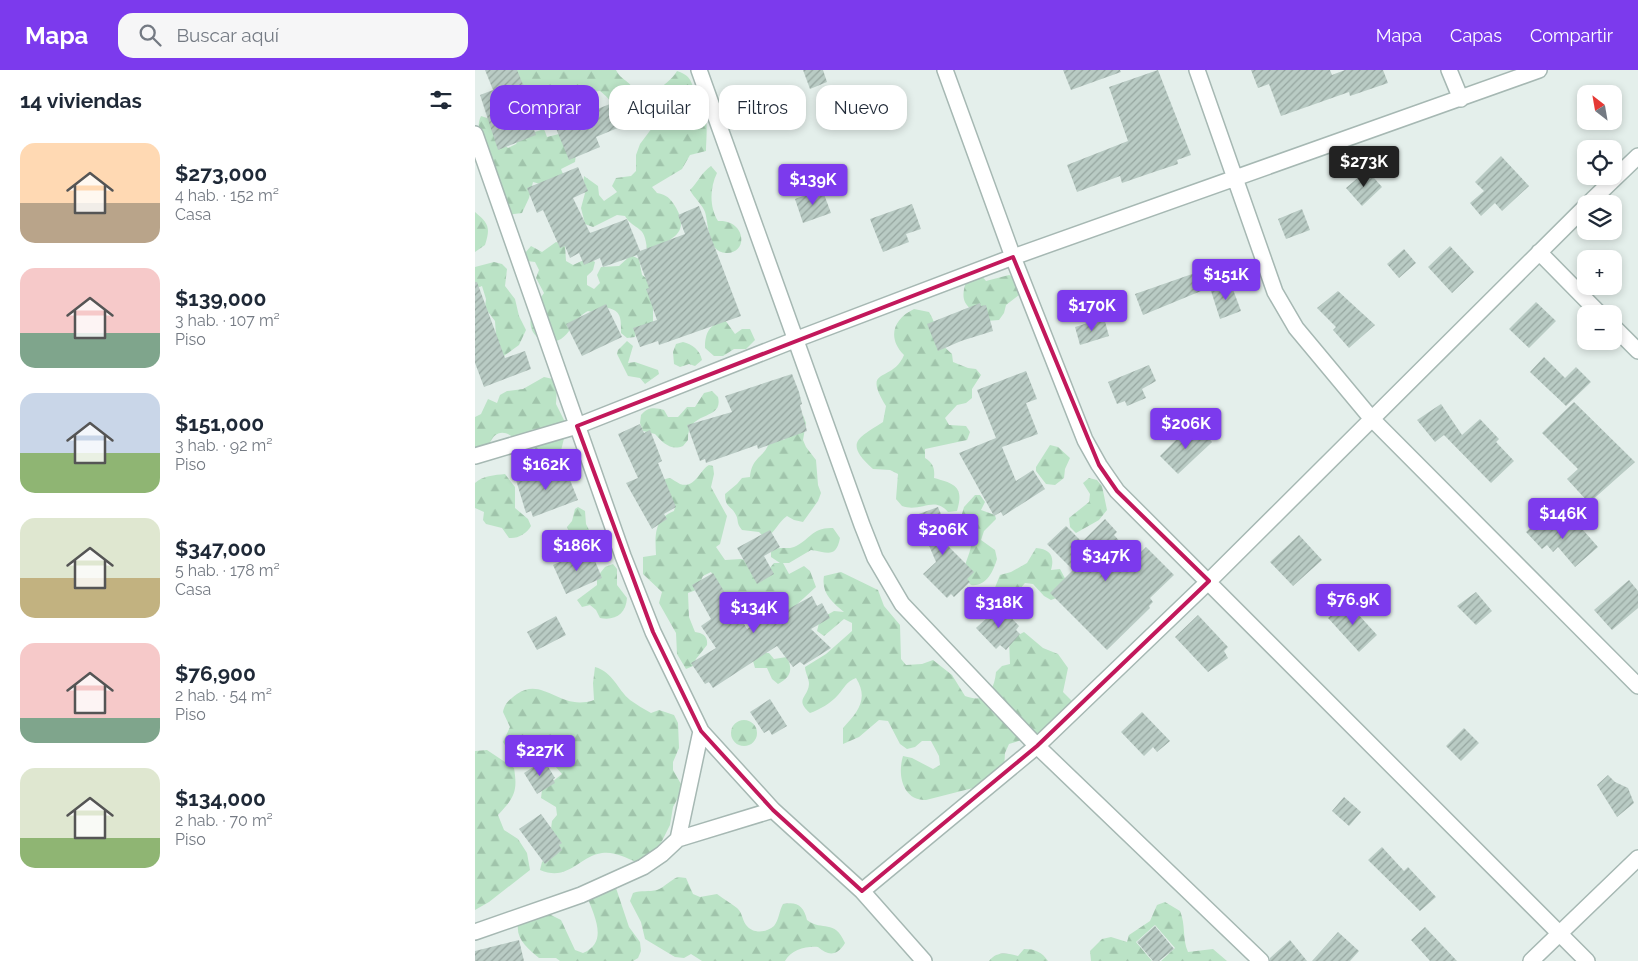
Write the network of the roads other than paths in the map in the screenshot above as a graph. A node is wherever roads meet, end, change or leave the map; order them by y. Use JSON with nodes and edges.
{"nodes":[{"id":1,"x":699,"y":70,"type":"edge"},
{"id":2,"x":945,"y":70,"type":"edge"},
{"id":3,"x":1197,"y":70,"type":"edge"},
{"id":4,"x":1449,"y":70,"type":"edge"},
{"id":5,"x":1539,"y":70,"type":"edge"},
{"id":6,"x":1461,"y":99,"type":"junction"},
{"id":7,"x":475,"y":134,"type":"edge"},
{"id":8,"x":1638,"y":156,"type":"edge"},
{"id":9,"x":1236,"y":178,"type":"junction"},
{"id":10,"x":1597,"y":195,"type":"edge"},
{"id":11,"x":1577,"y":215,"type":"edge"},
{"id":12,"x":1539,"y":252,"type":"junction"},
{"id":13,"x":1013,"y":257,"type":"junction"},
{"id":14,"x":1591,"y":305,"type":"edge"},
{"id":15,"x":1622,"y":335,"type":"edge"},
{"id":16,"x":797,"y":339,"type":"junction"},
{"id":17,"x":1638,"y":352,"type":"edge"},
{"id":18,"x":1371,"y":418,"type":"junction"},
{"id":19,"x":577,"y":426,"type":"junction"},
{"id":20,"x":475,"y":456,"type":"edge"},
{"id":21,"x":1209,"y":581,"type":"junction"},
{"id":22,"x":1638,"y":686,"type":"edge"},
{"id":23,"x":701,"y":731,"type":"junction"},
{"id":24,"x":1037,"y":746,"type":"junction"},
{"id":25,"x":773,"y":810,"type":"junction"},
{"id":26,"x":679,"y":839,"type":"junction"},
{"id":27,"x":1638,"y":858,"type":"edge"},
{"id":28,"x":862,"y":891,"type":"junction"},
{"id":29,"x":475,"y":932,"type":"edge"},
{"id":30,"x":1560,"y":933,"type":"junction"},
{"id":31,"x":924,"y":961,"type":"edge"},
{"id":32,"x":1261,"y":961,"type":"edge"},
{"id":33,"x":1531,"y":961,"type":"edge"},
{"id":34,"x":1587,"y":961,"type":"edge"}],
"edges":[{"from":1,"to":16,"type":"street"},
{"from":2,"to":13,"type":"street"},
{"from":3,"to":9,"type":"street"},
{"from":4,"to":6,"type":"street"},
{"from":5,"to":6,"type":"street"},
{"from":6,"to":9,"type":"street"},
{"from":7,"to":19,"type":"street"},
{"from":8,"to":10,"type":"street"},
{"from":9,"to":13,"type":"street"},
{"from":9,"to":18,"type":"street"},
{"from":11,"to":12,"type":"street"},
{"from":12,"to":14,"type":"street"},
{"from":12,"to":18,"type":"street"},
{"from":13,"to":16,"type":"street"},
{"from":13,"to":21,"type":"street"},
{"from":15,"to":17,"type":"street"},
{"from":16,"to":19,"type":"street"},
{"from":16,"to":24,"type":"street"},
{"from":18,"to":21,"type":"street"},
{"from":18,"to":22,"type":"street"},
{"from":19,"to":20,"type":"street"},
{"from":19,"to":23,"type":"street"},
{"from":21,"to":24,"type":"street"},
{"from":21,"to":30,"type":"street"},
{"from":23,"to":25,"type":"street"},
{"from":23,"to":26,"type":"street"},
{"from":24,"to":28,"type":"street"},
{"from":24,"to":32,"type":"street"},
{"from":25,"to":26,"type":"street"},
{"from":25,"to":28,"type":"street"},
{"from":26,"to":29,"type":"street"},
{"from":27,"to":30,"type":"street"},
{"from":28,"to":31,"type":"street"},
{"from":30,"to":33,"type":"street"},
{"from":30,"to":34,"type":"street"}]}
